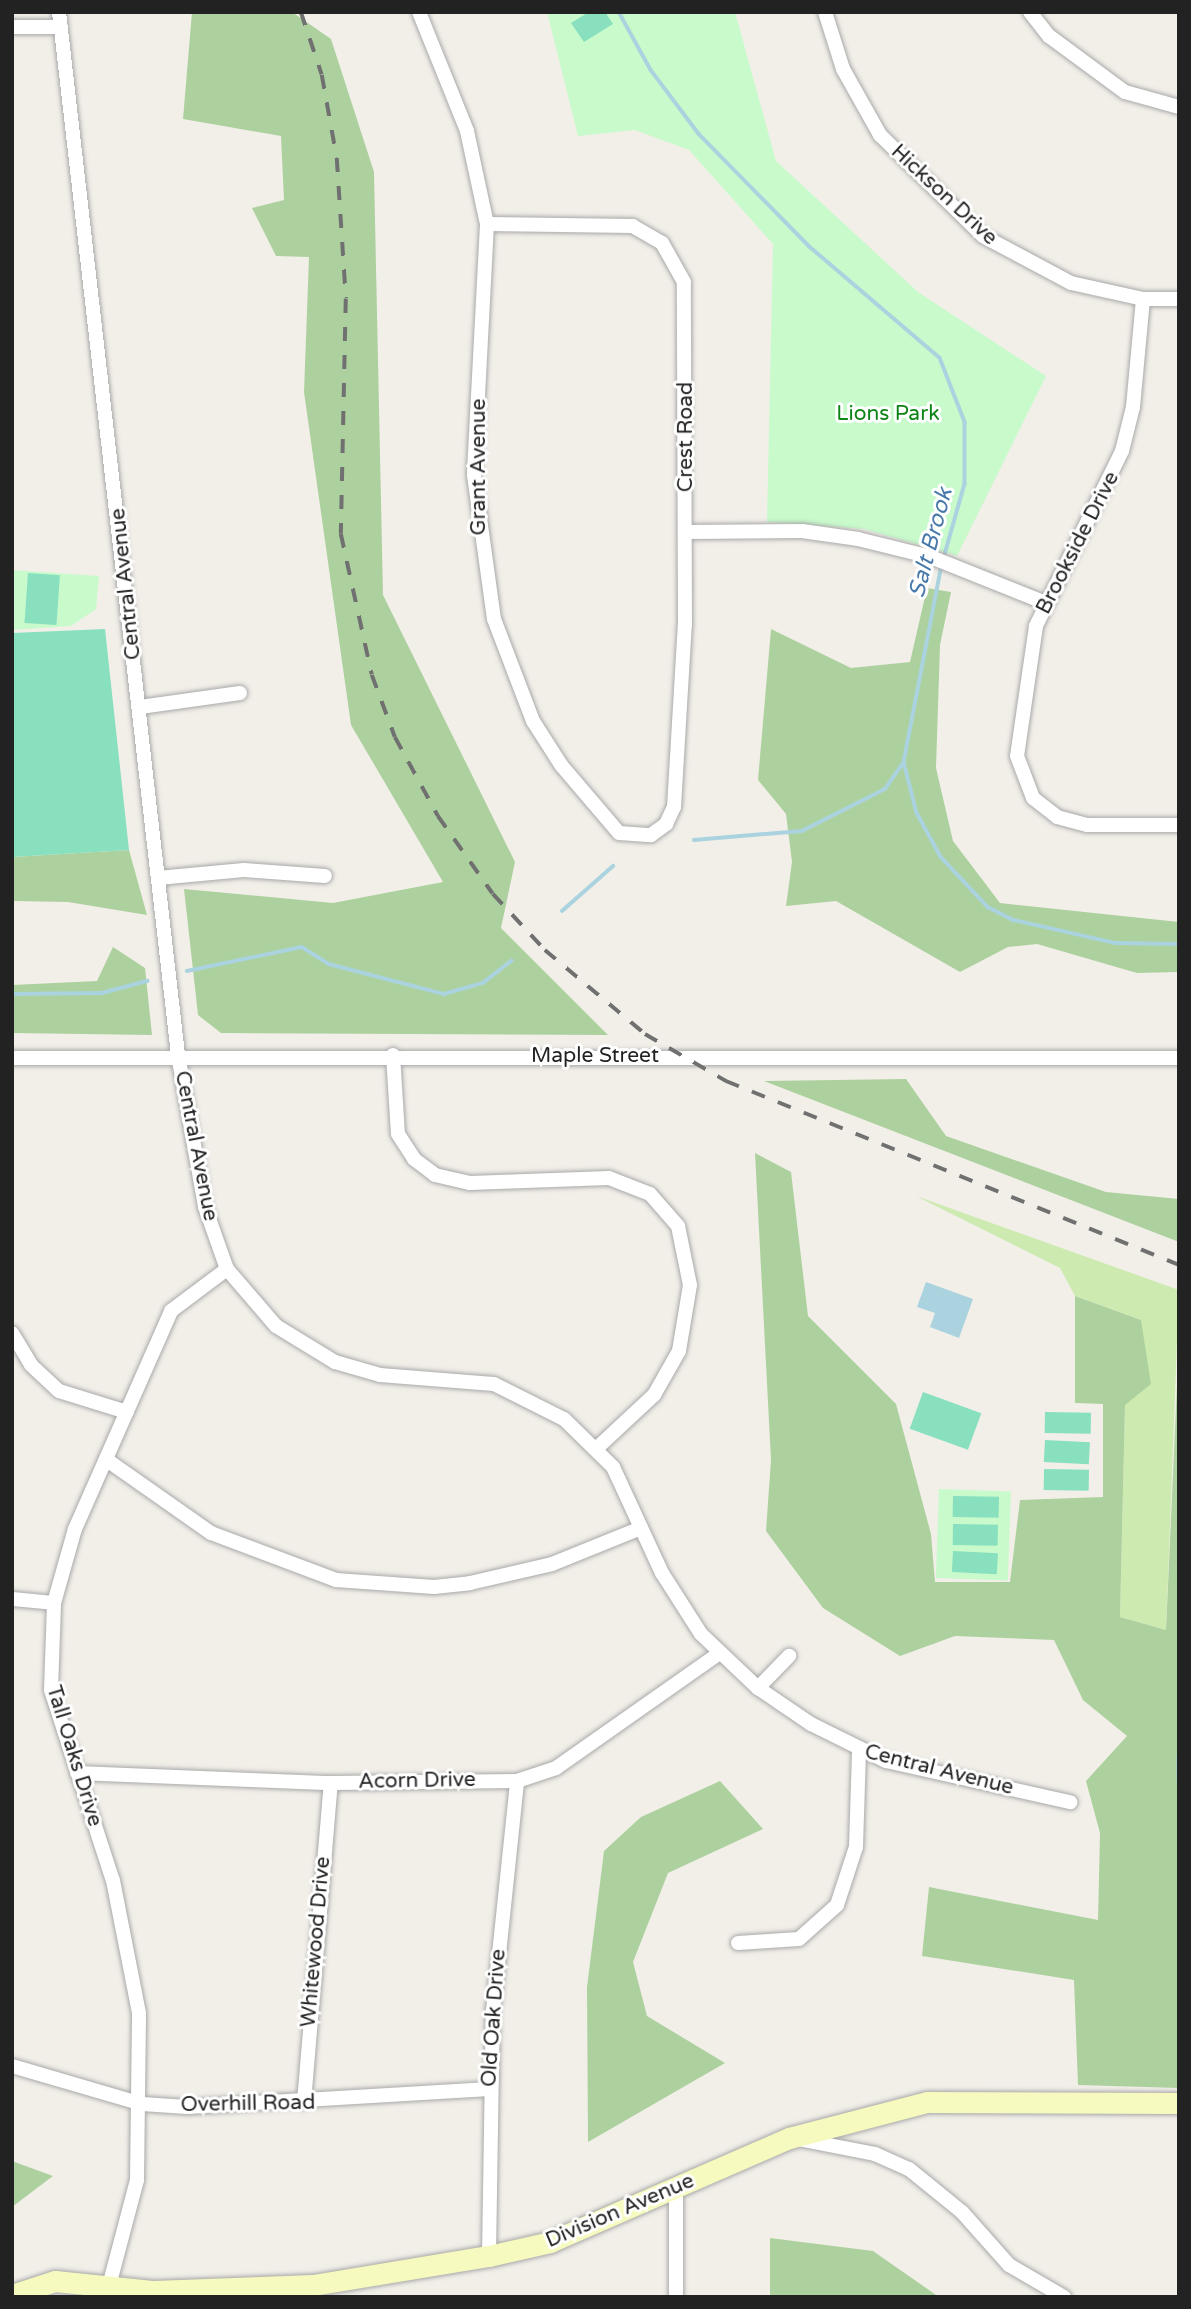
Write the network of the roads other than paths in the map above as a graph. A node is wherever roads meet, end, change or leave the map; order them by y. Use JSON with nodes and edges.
{"nodes":[{"id":1,"x":419,"y":12,"type":"edge"},
{"id":2,"x":824,"y":12,"type":"edge"},
{"id":3,"x":1030,"y":12,"type":"edge"},
{"id":4,"x":60,"y":20,"type":"edge"},
{"id":5,"x":12,"y":26,"type":"edge"},
{"id":6,"x":1179,"y":107,"type":"edge"},
{"id":7,"x":487,"y":224,"type":"junction"},
{"id":8,"x":1143,"y":299,"type":"junction"},
{"id":9,"x":1179,"y":299,"type":"edge"},
{"id":10,"x":686,"y":532,"type":"junction"},
{"id":11,"x":1046,"y":603,"type":"junction"},
{"id":12,"x":240,"y":693,"type":"dead end"},
{"id":13,"x":139,"y":707,"type":"junction"},
{"id":14,"x":671,"y":817,"type":"joint"},
{"id":15,"x":1179,"y":825,"type":"edge"},
{"id":16,"x":325,"y":876,"type":"dead end"},
{"id":17,"x":158,"y":878,"type":"junction"},
{"id":18,"x":178,"y":1055,"type":"junction"},
{"id":19,"x":393,"y":1055,"type":"junction"},
{"id":20,"x":12,"y":1058,"type":"edge"},
{"id":21,"x":1179,"y":1058,"type":"edge"},
{"id":22,"x":228,"y":1269,"type":"junction"},
{"id":23,"x":12,"y":1333,"type":"edge"},
{"id":24,"x":127,"y":1412,"type":"junction"},
{"id":25,"x":597,"y":1448,"type":"junction"},
{"id":26,"x":107,"y":1460,"type":"junction"},
{"id":27,"x":641,"y":1528,"type":"junction"},
{"id":28,"x":12,"y":1599,"type":"edge"},
{"id":29,"x":54,"y":1604,"type":"junction"},
{"id":30,"x":719,"y":1654,"type":"junction"},
{"id":31,"x":789,"y":1656,"type":"dead end"},
{"id":32,"x":758,"y":1688,"type":"junction"},
{"id":33,"x":859,"y":1751,"type":"junction"},
{"id":34,"x":77,"y":1773,"type":"junction"},
{"id":35,"x":517,"y":1781,"type":"junction"},
{"id":36,"x":331,"y":1783,"type":"junction"},
{"id":37,"x":1070,"y":1802,"type":"dead end"},
{"id":38,"x":738,"y":1943,"type":"dead end"},
{"id":39,"x":12,"y":2066,"type":"edge"},
{"id":40,"x":489,"y":2089,"type":"junction"},
{"id":41,"x":304,"y":2102,"type":"junction"},
{"id":42,"x":1179,"y":2103,"type":"edge"},
{"id":43,"x":142,"y":2104,"type":"junction"},
{"id":44,"x":789,"y":2138,"type":"junction"},
{"id":45,"x":676,"y":2188,"type":"junction"},
{"id":46,"x":489,"y":2256,"type":"junction"},
{"id":47,"x":109,"y":2286,"type":"junction"},
{"id":48,"x":1033,"y":2290,"type":"edge"},
{"id":49,"x":33,"y":2291,"type":"edge"},
{"id":50,"x":12,"y":2295,"type":"edge"},
{"id":51,"x":676,"y":2297,"type":"edge"},
{"id":52,"x":1064,"y":2297,"type":"edge"}],
"edges":[{"from":1,"to":7,"type":"street","name":"Grant Avenue"},
{"from":2,"to":8,"type":"street","name":"Hickson Drive"},
{"from":3,"to":6,"type":"street"},
{"from":4,"to":5,"type":"street"},
{"from":4,"to":13,"type":"street","name":"Central Avenue"},
{"from":7,"to":10,"type":"street","name":"Crest Road"},
{"from":7,"to":14,"type":"street","name":"Grant Avenue"},
{"from":8,"to":9,"type":"street","name":"Hickson Drive"},
{"from":8,"to":11,"type":"street","name":"Brookside Drive"},
{"from":10,"to":11,"type":"street"},
{"from":10,"to":14,"type":"street","name":"Crest Road"},
{"from":11,"to":15,"type":"street","name":"Brookside Drive"},
{"from":12,"to":13,"type":"street"},
{"from":13,"to":17,"type":"street","name":"Central Avenue"},
{"from":16,"to":17,"type":"street"},
{"from":17,"to":18,"type":"street","name":"Central Avenue"},
{"from":18,"to":19,"type":"street","name":"Maple Street"},
{"from":18,"to":20,"type":"street","name":"Maple Street"},
{"from":18,"to":22,"type":"street","name":"Central Avenue"},
{"from":19,"to":21,"type":"street","name":"Maple Street"},
{"from":19,"to":25,"type":"street"},
{"from":22,"to":24,"type":"street","name":"Tall Oaks Drive"},
{"from":22,"to":25,"type":"street","name":"Central Avenue"},
{"from":23,"to":24,"type":"street"},
{"from":24,"to":26,"type":"street","name":"Tall Oaks Drive"},
{"from":25,"to":27,"type":"street","name":"Central Avenue"},
{"from":26,"to":27,"type":"street"},
{"from":26,"to":29,"type":"street","name":"Tall Oaks Drive"},
{"from":27,"to":30,"type":"street","name":"Central Avenue"},
{"from":28,"to":29,"type":"street"},
{"from":29,"to":34,"type":"street","name":"Tall Oaks Drive"},
{"from":30,"to":32,"type":"street","name":"Central Avenue"},
{"from":30,"to":35,"type":"street","name":"Acorn Drive"},
{"from":31,"to":32,"type":"street"},
{"from":32,"to":33,"type":"street","name":"Central Avenue"},
{"from":33,"to":37,"type":"street","name":"Central Avenue"},
{"from":33,"to":38,"type":"street"},
{"from":34,"to":36,"type":"street","name":"Acorn Drive"},
{"from":34,"to":43,"type":"street","name":"Tall Oaks Drive"},
{"from":35,"to":36,"type":"street","name":"Acorn Drive"},
{"from":35,"to":40,"type":"street","name":"Old Oak Drive"},
{"from":36,"to":41,"type":"street","name":"Whitewood Drive"},
{"from":39,"to":43,"type":"street","name":"Overhill Road"},
{"from":40,"to":41,"type":"street","name":"Overhill Road"},
{"from":40,"to":46,"type":"street","name":"Old Oak Drive"},
{"from":41,"to":43,"type":"street","name":"Overhill Road"},
{"from":42,"to":44,"type":"street","name":"Division Avenue"},
{"from":43,"to":47,"type":"street","name":"Tall Oaks Drive"},
{"from":44,"to":45,"type":"street","name":"Division Avenue"},
{"from":44,"to":48,"type":"street"},
{"from":45,"to":46,"type":"street","name":"Division Avenue"},
{"from":45,"to":51,"type":"street"},
{"from":46,"to":47,"type":"street","name":"Division Avenue"},
{"from":47,"to":49,"type":"street","name":"Division Avenue"},
{"from":48,"to":52,"type":"street"},
{"from":49,"to":50,"type":"street","name":"Division Avenue"}]}
